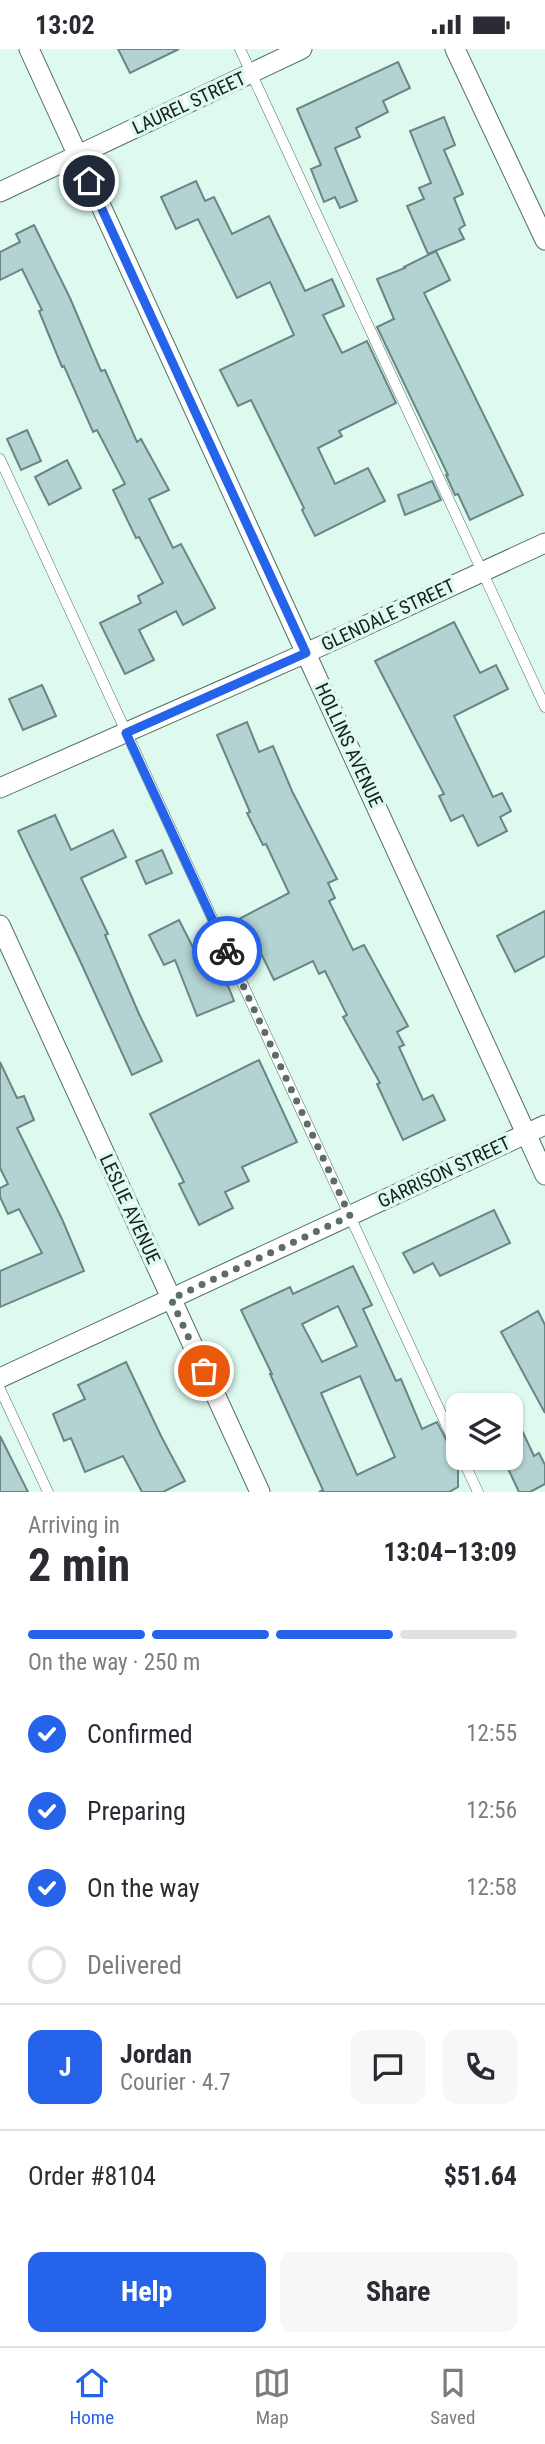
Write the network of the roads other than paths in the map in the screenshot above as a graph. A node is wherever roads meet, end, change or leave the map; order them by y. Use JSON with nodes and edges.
{"nodes":[{"id":1,"x":29,"y":49,"type":"edge"},
{"id":2,"x":240,"y":49,"type":"edge"},
{"id":3,"x":302,"y":49,"type":"edge"},
{"id":4,"x":455,"y":49,"type":"edge"},
{"id":5,"x":252,"y":73,"type":"junction"},
{"id":6,"x":78,"y":156,"type":"junction"},
{"id":7,"x":0,"y":192,"type":"edge"},
{"id":8,"x":545,"y":240,"type":"edge"},
{"id":9,"x":0,"y":459,"type":"edge"},
{"id":10,"x":545,"y":543,"type":"edge"},
{"id":11,"x":482,"y":572,"type":"junction"},
{"id":12,"x":306,"y":653,"type":"junction"},
{"id":13,"x":545,"y":707,"type":"edge"},
{"id":14,"x":126,"y":733,"type":"junction"},
{"id":15,"x":0,"y":788,"type":"edge"},
{"id":16,"x":0,"y":925,"type":"edge"},
{"id":17,"x":545,"y":1125,"type":"edge"},
{"id":18,"x":526,"y":1134,"type":"junction"},
{"id":19,"x":545,"y":1175,"type":"edge"},
{"id":20,"x":350,"y":1216,"type":"junction"},
{"id":21,"x":171,"y":1299,"type":"junction"},
{"id":22,"x":0,"y":1378,"type":"edge"},
{"id":23,"x":0,"y":1388,"type":"edge"},
{"id":24,"x":446,"y":1424,"type":"edge"},
{"id":25,"x":468,"y":1470,"type":"edge"},
{"id":26,"x":48,"y":1492,"type":"edge"},
{"id":27,"x":260,"y":1492,"type":"edge"},
{"id":28,"x":478,"y":1492,"type":"edge"}],
"edges":[{"from":1,"to":6,"type":"street","name":"HOLLINS AVENUE"},
{"from":2,"to":5,"type":"lane"},
{"from":3,"to":5,"type":"street","name":"LAUREL STREET"},
{"from":4,"to":8,"type":"street"},
{"from":5,"to":6,"type":"street","name":"LAUREL STREET"},
{"from":5,"to":11,"type":"lane"},
{"from":6,"to":7,"type":"street","name":"LAUREL STREET"},
{"from":6,"to":12,"type":"street","name":"HOLLINS AVENUE"},
{"from":9,"to":14,"type":"lane"},
{"from":10,"to":11,"type":"street","name":"GLENDALE STREET"},
{"from":11,"to":12,"type":"street","name":"GLENDALE STREET"},
{"from":11,"to":13,"type":"lane"},
{"from":12,"to":14,"type":"street","name":"GLENDALE STREET"},
{"from":12,"to":18,"type":"street","name":"HOLLINS AVENUE"},
{"from":14,"to":15,"type":"street","name":"GLENDALE STREET"},
{"from":14,"to":20,"type":"lane"},
{"from":16,"to":21,"type":"street","name":"LESLIE AVENUE"},
{"from":17,"to":18,"type":"street","name":"GARRISON STREET"},
{"from":18,"to":19,"type":"street","name":"HOLLINS AVENUE"},
{"from":18,"to":20,"type":"street","name":"GARRISON STREET"},
{"from":20,"to":21,"type":"street","name":"GARRISON STREET"},
{"from":20,"to":24,"type":"lane"},
{"from":21,"to":22,"type":"street","name":"GARRISON STREET"},
{"from":21,"to":27,"type":"street","name":"LESLIE AVENUE"},
{"from":23,"to":26,"type":"lane"},
{"from":25,"to":28,"type":"lane"}]}
